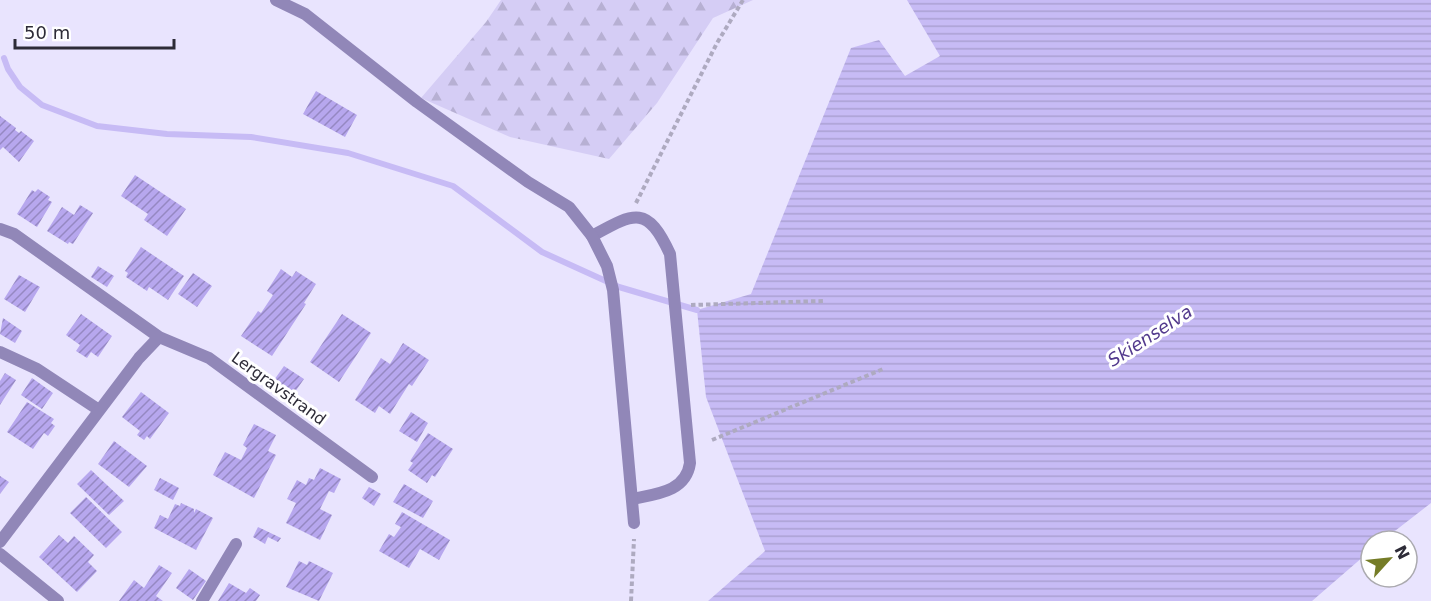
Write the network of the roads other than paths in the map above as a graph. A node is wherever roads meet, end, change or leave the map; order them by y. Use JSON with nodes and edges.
{"nodes":[{"id":1,"x":276,"y":0,"type":"edge"},
{"id":2,"x":0,"y":229,"type":"edge"},
{"id":3,"x":592,"y":236,"type":"junction"},
{"id":4,"x":159,"y":337,"type":"junction"},
{"id":5,"x":0,"y":352,"type":"edge"},
{"id":6,"x":99,"y":410,"type":"junction"},
{"id":7,"x":372,"y":477,"type":"dead end"},
{"id":8,"x":632,"y":499,"type":"junction"},
{"id":9,"x":634,"y":523,"type":"road end"},
{"id":10,"x":0,"y":542,"type":"edge"},
{"id":11,"x":237,"y":544,"type":"dead end"},
{"id":12,"x":0,"y":555,"type":"edge"},
{"id":13,"x":58,"y":601,"type":"edge"},
{"id":14,"x":202,"y":601,"type":"edge"}],
"edges":[{"from":1,"to":3,"type":"street"},
{"from":2,"to":4,"type":"street","name":"Lergravstrand"},
{"from":3,"to":8,"type":"street"},
{"from":3,"to":8,"type":"street"},
{"from":4,"to":6,"type":"street"},
{"from":4,"to":7,"type":"street","name":"Lergravstrand"},
{"from":5,"to":6,"type":"street"},
{"from":6,"to":10,"type":"street"},
{"from":8,"to":9,"type":"street"},
{"from":11,"to":14,"type":"street"},
{"from":12,"to":13,"type":"street"}]}
